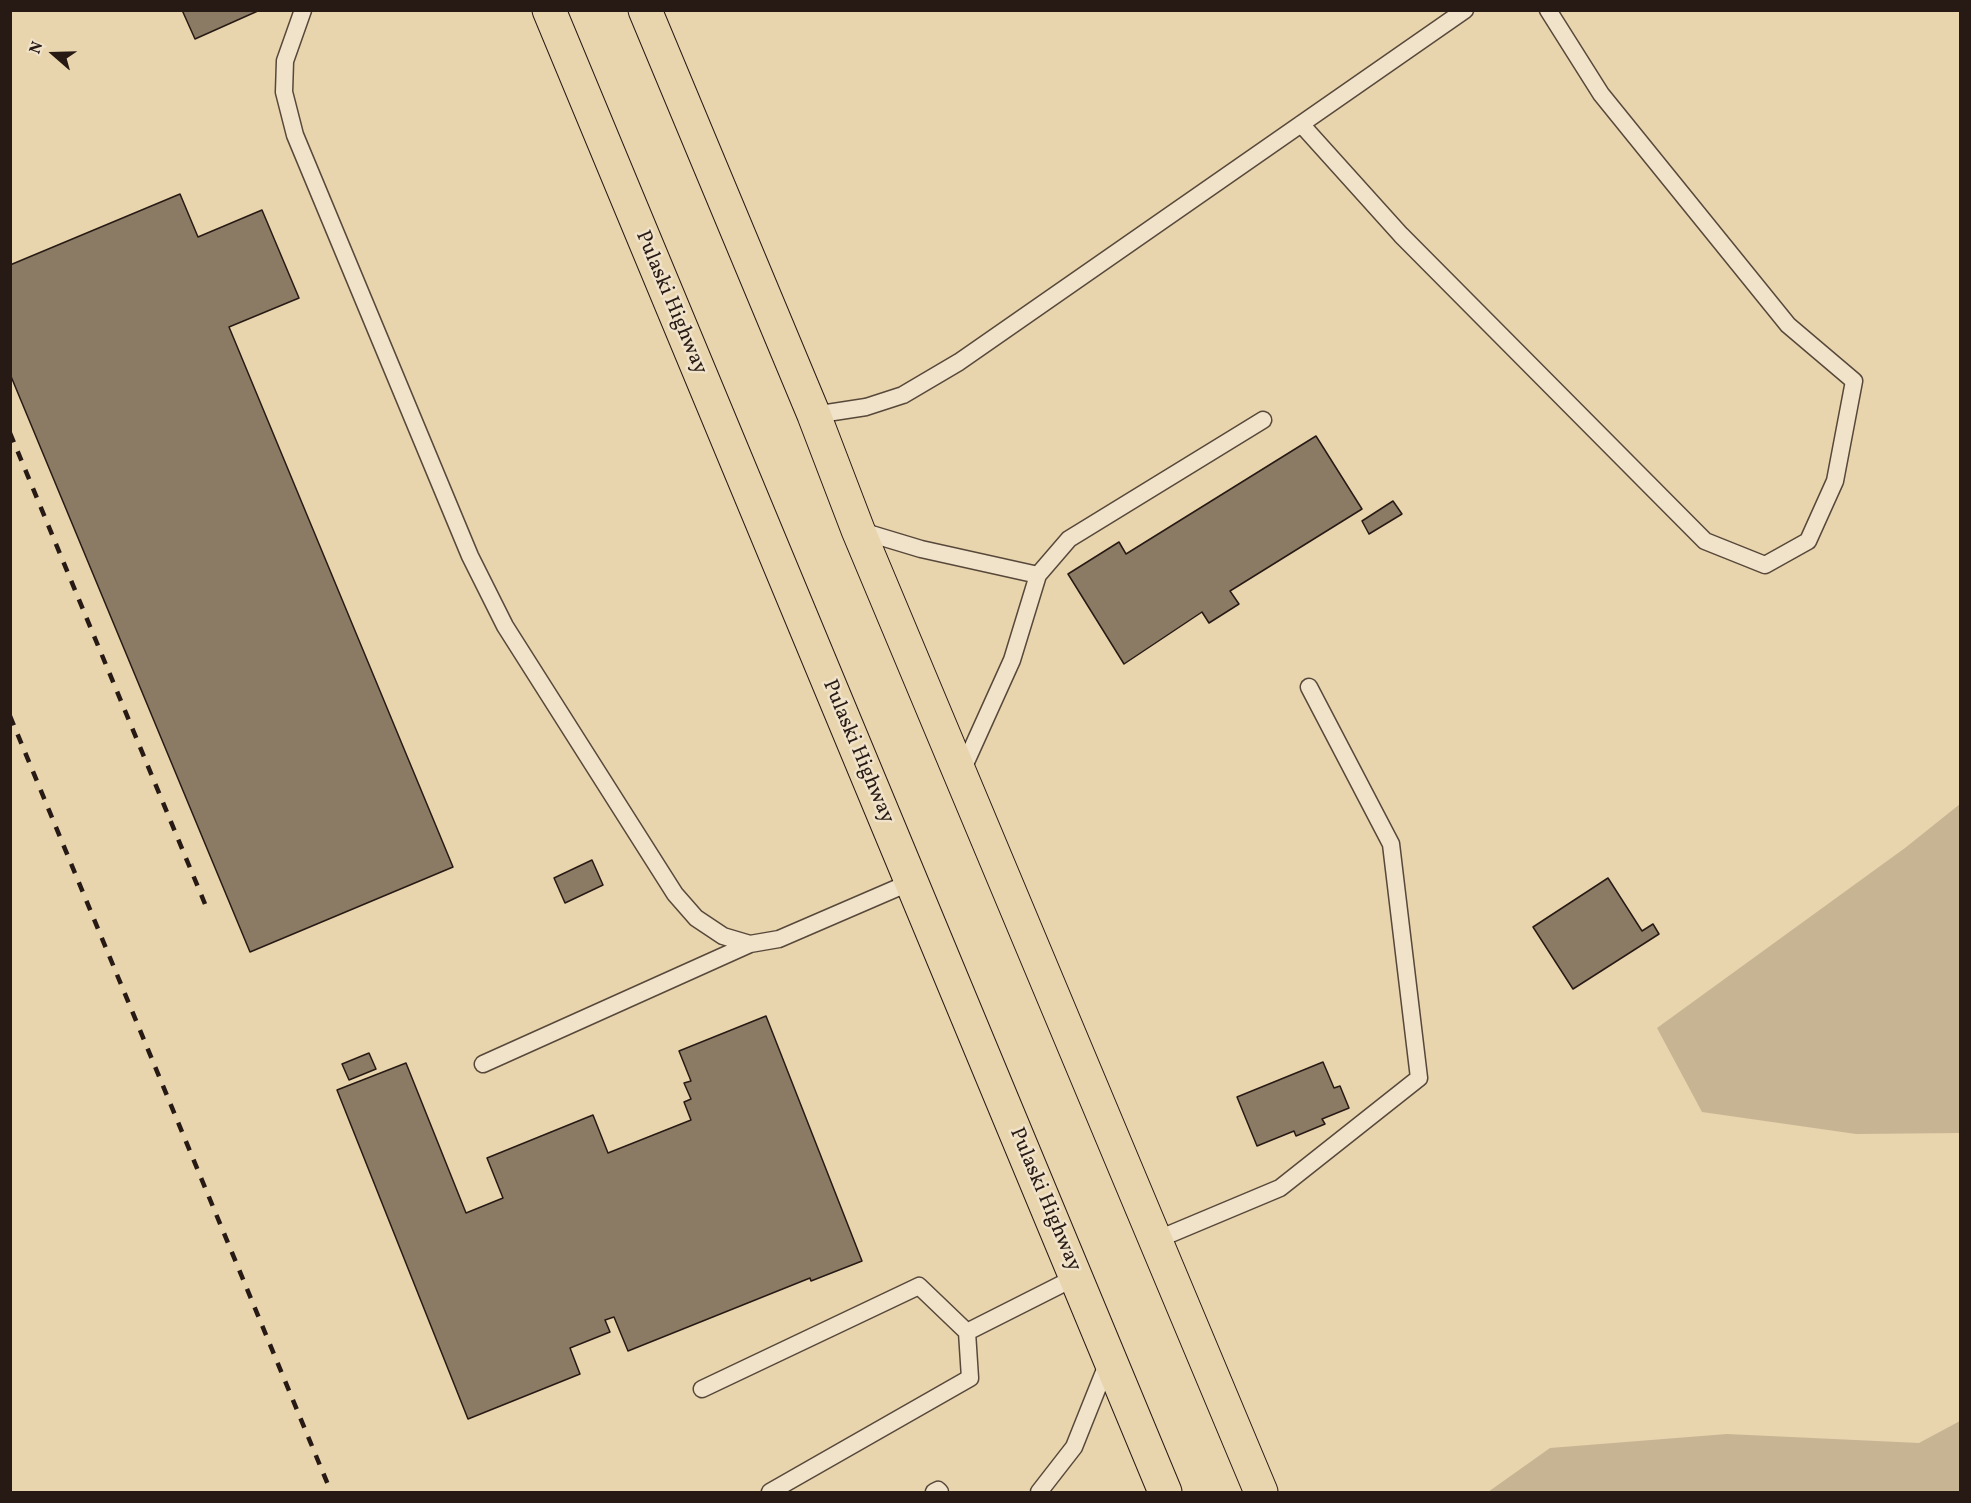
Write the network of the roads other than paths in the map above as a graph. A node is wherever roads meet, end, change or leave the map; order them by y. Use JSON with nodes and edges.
{"nodes":[{"id":1,"x":303,"y":10,"type":"edge"},
{"id":2,"x":549,"y":10,"type":"edge"},
{"id":3,"x":645,"y":10,"type":"edge"},
{"id":4,"x":1466,"y":10,"type":"edge"},
{"id":5,"x":1548,"y":10,"type":"edge"},
{"id":6,"x":1301,"y":124,"type":"junction"},
{"id":7,"x":814,"y":415,"type":"junction"},
{"id":8,"x":1263,"y":420,"type":"dead end"},
{"id":9,"x":858,"y":530,"type":"junction"},
{"id":10,"x":1038,"y":574,"type":"junction"},
{"id":11,"x":1309,"y":687,"type":"dead end"},
{"id":12,"x":961,"y":774,"type":"junction"},
{"id":13,"x":911,"y":882,"type":"junction"},
{"id":14,"x":750,"y":944,"type":"junction"},
{"id":15,"x":483,"y":1064,"type":"dead end"},
{"id":16,"x":1156,"y":1240,"type":"junction"},
{"id":17,"x":1076,"y":1277,"type":"junction"},
{"id":18,"x":967,"y":1332,"type":"junction"},
{"id":19,"x":1110,"y":1358,"type":"junction"},
{"id":20,"x":702,"y":1389,"type":"dead end"},
{"id":21,"x":770,"y":1492,"type":"edge"},
{"id":22,"x":934,"y":1492,"type":"edge"},
{"id":23,"x":940,"y":1492,"type":"edge"},
{"id":24,"x":1039,"y":1492,"type":"edge"},
{"id":25,"x":1165,"y":1492,"type":"edge"},
{"id":26,"x":1261,"y":1492,"type":"edge"}],
"edges":[{"from":1,"to":14,"type":"lane"},
{"from":2,"to":13,"type":"highway","name":"Pulaski Highway"},
{"from":3,"to":7,"type":"highway"},
{"from":4,"to":6,"type":"lane"},
{"from":5,"to":6,"type":"lane"},
{"from":6,"to":7,"type":"lane"},
{"from":7,"to":9,"type":"highway"},
{"from":8,"to":10,"type":"lane"},
{"from":9,"to":10,"type":"lane"},
{"from":9,"to":12,"type":"highway"},
{"from":10,"to":12,"type":"lane"},
{"from":11,"to":16,"type":"lane"},
{"from":12,"to":16,"type":"highway"},
{"from":13,"to":14,"type":"lane"},
{"from":13,"to":17,"type":"highway","name":"Pulaski Highway"},
{"from":14,"to":15,"type":"lane"},
{"from":16,"to":26,"type":"highway"},
{"from":17,"to":18,"type":"lane"},
{"from":17,"to":19,"type":"highway","name":"Pulaski Highway"},
{"from":18,"to":20,"type":"lane"},
{"from":18,"to":21,"type":"lane"},
{"from":19,"to":24,"type":"lane"},
{"from":19,"to":25,"type":"highway","name":"Pulaski Highway"},
{"from":22,"to":23,"type":"lane"}]}
